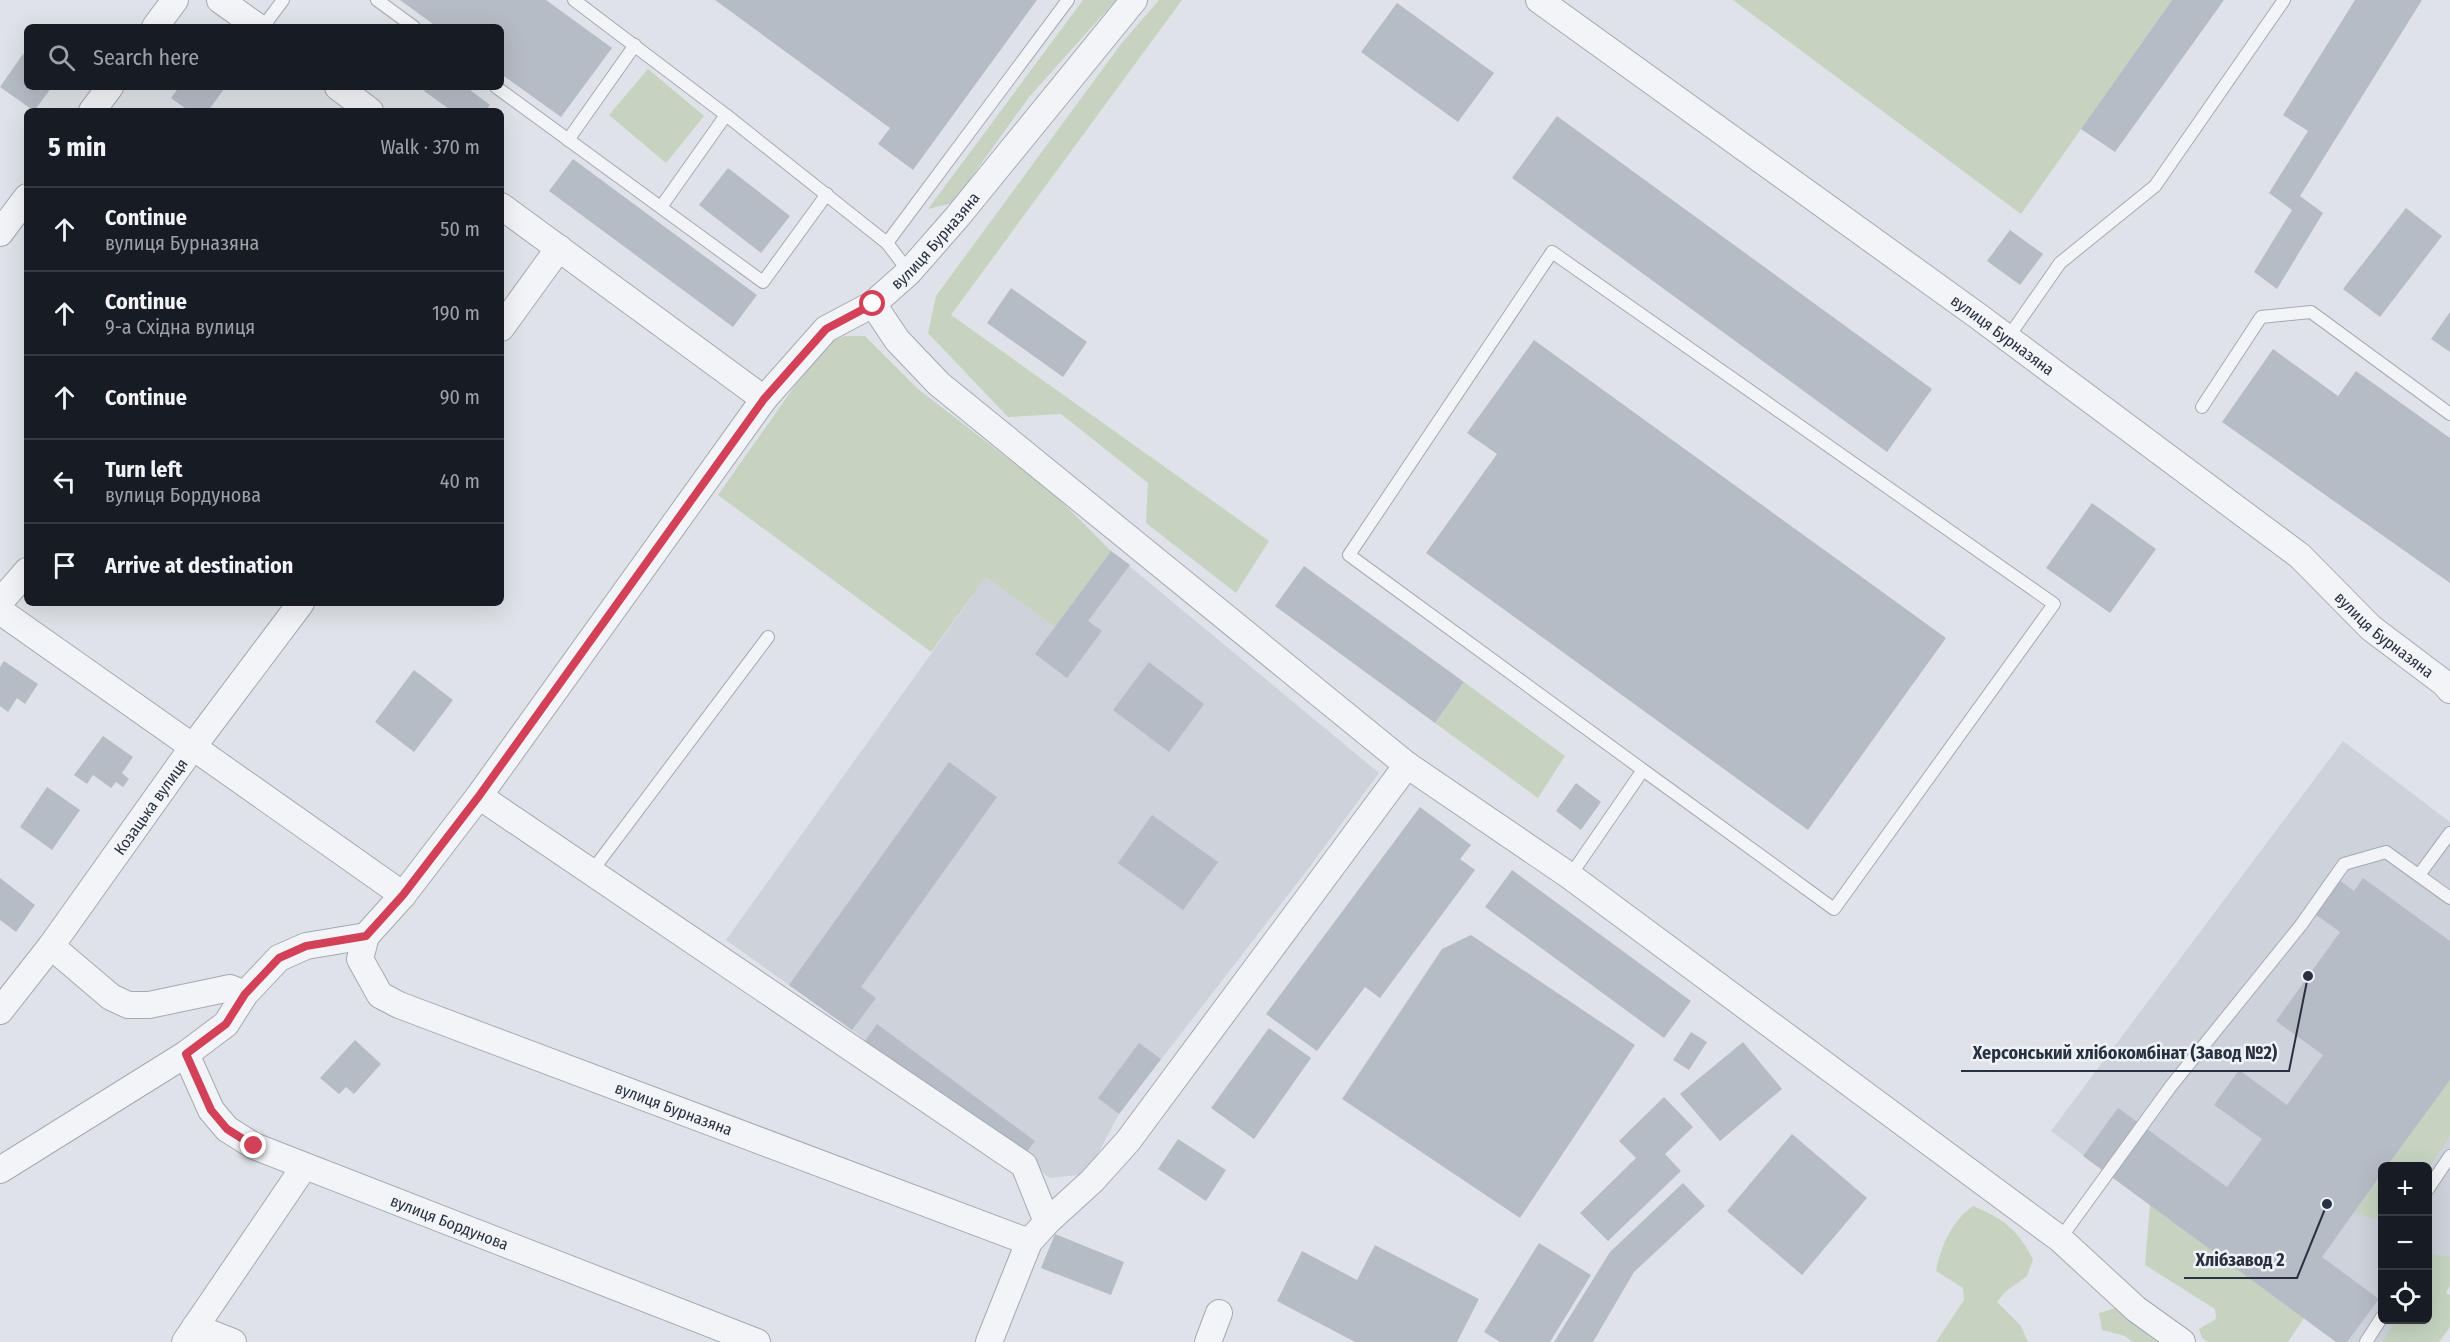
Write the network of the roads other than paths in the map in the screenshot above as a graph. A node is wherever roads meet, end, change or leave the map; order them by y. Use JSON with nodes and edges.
{"nodes":[{"id":1,"x":175,"y":0,"type":"edge"},
{"id":2,"x":220,"y":0,"type":"edge"},
{"id":3,"x":283,"y":0,"type":"edge"},
{"id":4,"x":377,"y":0,"type":"edge"},
{"id":5,"x":574,"y":0,"type":"edge"},
{"id":6,"x":1068,"y":0,"type":"edge"},
{"id":7,"x":1134,"y":0,"type":"edge"},
{"id":8,"x":1539,"y":0,"type":"edge"},
{"id":9,"x":2284,"y":0,"type":"edge"},
{"id":10,"x":156,"y":24,"type":"edge"},
{"id":11,"x":254,"y":24,"type":"edge"},
{"id":12,"x":264,"y":24,"type":"edge"},
{"id":13,"x":410,"y":24,"type":"edge"},
{"id":14,"x":635,"y":45,"type":"junction"},
{"id":15,"x":108,"y":90,"type":"edge"},
{"id":16,"x":342,"y":90,"type":"edge"},
{"id":17,"x":500,"y":90,"type":"edge"},
{"id":18,"x":94,"y":108,"type":"edge"},
{"id":19,"x":366,"y":108,"type":"edge"},
{"id":20,"x":726,"y":115,"type":"junction"},
{"id":21,"x":568,"y":140,"type":"junction"},
{"id":22,"x":827,"y":194,"type":"junction"},
{"id":23,"x":24,"y":201,"type":"edge"},
{"id":24,"x":661,"y":207,"type":"junction"},
{"id":25,"x":504,"y":208,"type":"edge"},
{"id":26,"x":0,"y":233,"type":"edge"},
{"id":27,"x":887,"y":243,"type":"junction"},
{"id":28,"x":559,"y":248,"type":"junction"},
{"id":29,"x":909,"y":273,"type":"junction"},
{"id":30,"x":873,"y":304,"type":"junction"},
{"id":31,"x":504,"y":324,"type":"edge"},
{"id":32,"x":2007,"y":339,"type":"junction"},
{"id":33,"x":764,"y":399,"type":"junction"},
{"id":34,"x":2202,"y":407,"type":"dead end"},
{"id":35,"x":2450,"y":414,"type":"edge"},
{"id":36,"x":24,"y":574,"type":"edge"},
{"id":37,"x":0,"y":602,"type":"edge"},
{"id":38,"x":299,"y":606,"type":"edge"},
{"id":39,"x":0,"y":611,"type":"edge"},
{"id":40,"x":768,"y":637,"type":"dead end"},
{"id":41,"x":2448,"y":683,"type":"edge"},
{"id":42,"x":192,"y":748,"type":"junction"},
{"id":43,"x":1407,"y":765,"type":"junction"},
{"id":44,"x":1643,"y":770,"type":"junction"},
{"id":45,"x":479,"y":796,"type":"junction"},
{"id":46,"x":2450,"y":833,"type":"edge"},
{"id":47,"x":592,"y":872,"type":"junction"},
{"id":48,"x":2419,"y":874,"type":"junction"},
{"id":49,"x":1570,"y":876,"type":"junction"},
{"id":50,"x":403,"y":895,"type":"junction"},
{"id":51,"x":2450,"y":898,"type":"edge"},
{"id":52,"x":366,"y":936,"type":"junction"},
{"id":53,"x":51,"y":946,"type":"junction"},
{"id":54,"x":245,"y":994,"type":"junction"},
{"id":55,"x":0,"y":1011,"type":"edge"},
{"id":56,"x":186,"y":1054,"type":"junction"},
{"id":57,"x":2450,"y":1156,"type":"edge"},
{"id":58,"x":304,"y":1167,"type":"junction"},
{"id":59,"x":0,"y":1170,"type":"edge"},
{"id":60,"x":2432,"y":1182,"type":"edge"},
{"id":61,"x":1047,"y":1222,"type":"junction"},
{"id":62,"x":2060,"y":1239,"type":"junction"},
{"id":63,"x":1029,"y":1242,"type":"junction"},
{"id":64,"x":1219,"y":1313,"type":"dead end"},
{"id":65,"x":2378,"y":1323,"type":"edge"},
{"id":66,"x":190,"y":1335,"type":"edge"},
{"id":67,"x":233,"y":1342,"type":"edge"},
{"id":68,"x":757,"y":1342,"type":"edge"},
{"id":69,"x":989,"y":1342,"type":"edge"},
{"id":70,"x":1208,"y":1342,"type":"edge"},
{"id":71,"x":2182,"y":1342,"type":"edge"},
{"id":72,"x":2366,"y":1342,"type":"edge"}],
"edges":[{"from":1,"to":10,"type":"street"},
{"from":2,"to":11,"type":"street"},
{"from":3,"to":12,"type":"lane"},
{"from":4,"to":13,"type":"lane"},
{"from":5,"to":14,"type":"lane"},
{"from":6,"to":27,"type":"lane"},
{"from":7,"to":29,"type":"street","name":"вулиця Бурназяна"},
{"from":8,"to":32,"type":"street","name":"вулиця Бурназяна"},
{"from":9,"to":32,"type":"lane"},
{"from":14,"to":20,"type":"lane"},
{"from":14,"to":21,"type":"lane"},
{"from":15,"to":18,"type":"street"},
{"from":16,"to":19,"type":"street"},
{"from":17,"to":21,"type":"lane"},
{"from":20,"to":22,"type":"lane"},
{"from":20,"to":24,"type":"lane"},
{"from":21,"to":24,"type":"lane"},
{"from":22,"to":24,"type":"lane"},
{"from":22,"to":27,"type":"lane"},
{"from":23,"to":26,"type":"street"},
{"from":25,"to":28,"type":"street"},
{"from":27,"to":29,"type":"lane"},
{"from":28,"to":31,"type":"street"},
{"from":28,"to":33,"type":"street"},
{"from":29,"to":30,"type":"street","name":"вулиця Бурназяна"},
{"from":30,"to":33,"type":"street","name":"вулиця Бурназяна"},
{"from":30,"to":43,"type":"street"},
{"from":32,"to":41,"type":"street","name":"вулиця Бурназяна"},
{"from":33,"to":45,"type":"street","name":"вулиця Бурназяна"},
{"from":34,"to":35,"type":"lane"},
{"from":36,"to":37,"type":"street"},
{"from":38,"to":42,"type":"street","name":"Козацька вулиця"},
{"from":39,"to":42,"type":"street"},
{"from":40,"to":47,"type":"lane"},
{"from":42,"to":50,"type":"street"},
{"from":42,"to":53,"type":"street","name":"Козацька вулиця"},
{"from":43,"to":49,"type":"street"},
{"from":43,"to":61,"type":"street"},
{"from":44,"to":44,"type":"lane"},
{"from":44,"to":49,"type":"lane"},
{"from":45,"to":47,"type":"street"},
{"from":45,"to":50,"type":"street","name":"вулиця Бурназяна"},
{"from":46,"to":48,"type":"lane"},
{"from":47,"to":61,"type":"street"},
{"from":48,"to":51,"type":"lane"},
{"from":48,"to":62,"type":"lane"},
{"from":49,"to":62,"type":"street"},
{"from":50,"to":52,"type":"street","name":"вулиця Бурназяна"},
{"from":52,"to":54,"type":"street"},
{"from":52,"to":63,"type":"street","name":"вулиця Бурназяна"},
{"from":53,"to":54,"type":"street"},
{"from":53,"to":55,"type":"street","name":"Козацька вулиця"},
{"from":54,"to":56,"type":"street"},
{"from":56,"to":58,"type":"street","name":"вулиця Бордунова"},
{"from":56,"to":59,"type":"street"},
{"from":57,"to":60,"type":"lane"},
{"from":58,"to":66,"type":"street"},
{"from":58,"to":68,"type":"street","name":"вулиця Бордунова"},
{"from":61,"to":63,"type":"street"},
{"from":62,"to":71,"type":"street"},
{"from":63,"to":69,"type":"street"},
{"from":64,"to":70,"type":"street"},
{"from":65,"to":72,"type":"lane"},
{"from":66,"to":67,"type":"street"}]}
